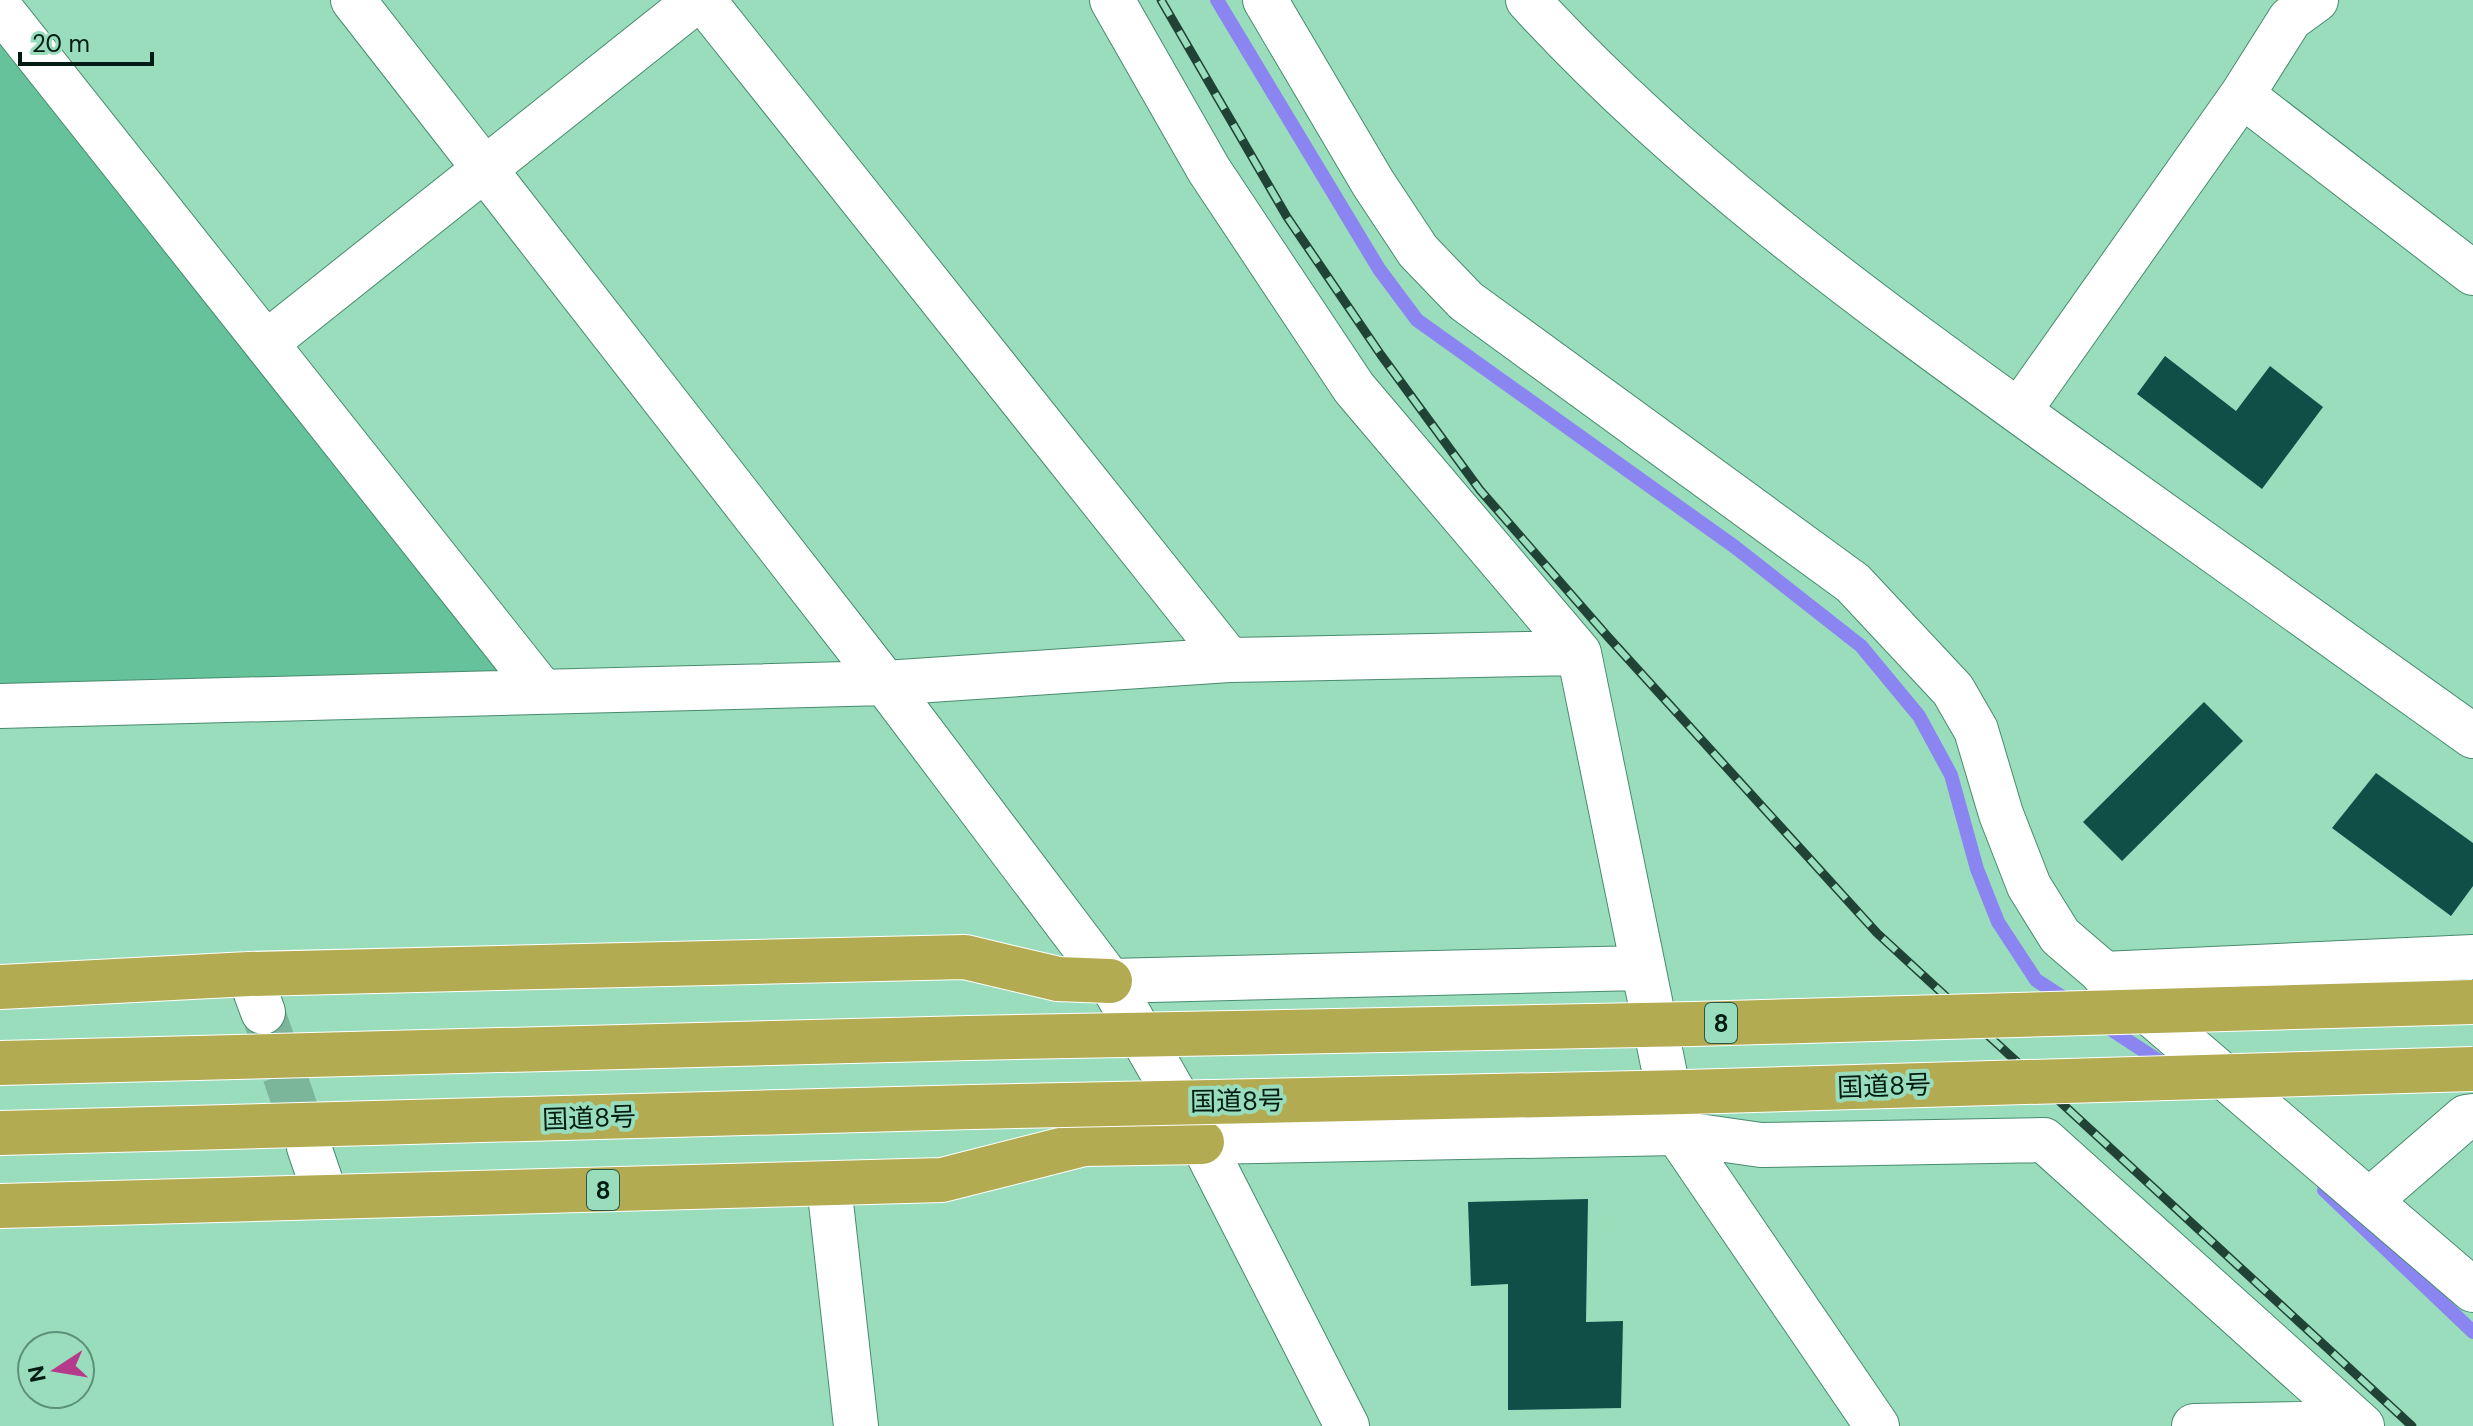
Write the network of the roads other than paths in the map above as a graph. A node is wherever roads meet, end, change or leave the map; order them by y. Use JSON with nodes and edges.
{"nodes":[{"id":1,"x":353,"y":0,"type":"edge"},
{"id":2,"x":700,"y":0,"type":"edge"},
{"id":3,"x":1112,"y":0,"type":"edge"},
{"id":4,"x":1265,"y":0,"type":"edge"},
{"id":5,"x":1528,"y":0,"type":"edge"},
{"id":6,"x":2316,"y":0,"type":"edge"},
{"id":7,"x":0,"y":8,"type":"edge"},
{"id":8,"x":2242,"y":95,"type":"junction"},
{"id":9,"x":486,"y":167,"type":"junction"},
{"id":10,"x":2473,"y":273,"type":"edge"},
{"id":11,"x":266,"y":343,"type":"junction"},
{"id":12,"x":2019,"y":411,"type":"junction"},
{"id":13,"x":1579,"y":653,"type":"junction"},
{"id":14,"x":1229,"y":660,"type":"junction"},
{"id":15,"x":885,"y":683,"type":"junction"},
{"id":16,"x":541,"y":690,"type":"junction"},
{"id":17,"x":0,"y":706,"type":"edge"},
{"id":18,"x":2473,"y":736,"type":"edge"},
{"id":19,"x":2473,"y":957,"type":"edge"},
{"id":20,"x":1641,"y":968,"type":"junction"},
{"id":21,"x":2103,"y":974,"type":"junction"},
{"id":22,"x":1110,"y":981,"type":"junction"},
{"id":23,"x":0,"y":987,"type":"edge"},
{"id":24,"x":2473,"y":1002,"type":"edge"},
{"id":25,"x":0,"y":1063,"type":"edge"},
{"id":26,"x":2473,"y":1069,"type":"edge"},
{"id":27,"x":2473,"y":1116,"type":"edge"},
{"id":28,"x":0,"y":1133,"type":"edge"},
{"id":29,"x":1677,"y":1133,"type":"junction"},
{"id":30,"x":1202,"y":1142,"type":"junction"},
{"id":31,"x":309,"y":1147,"type":"tunnel mouth"},
{"id":32,"x":829,"y":1185,"type":"junction"},
{"id":33,"x":326,"y":1197,"type":"junction"},
{"id":34,"x":2369,"y":1201,"type":"junction"},
{"id":35,"x":0,"y":1206,"type":"edge"},
{"id":36,"x":2473,"y":1290,"type":"edge"},
{"id":37,"x":2360,"y":1424,"type":"edge"},
{"id":38,"x":856,"y":1426,"type":"edge"},
{"id":39,"x":1347,"y":1426,"type":"edge"},
{"id":40,"x":1877,"y":1426,"type":"edge"},
{"id":41,"x":2194,"y":1426,"type":"edge"}],
"edges":[{"from":1,"to":9,"type":"street"},
{"from":2,"to":9,"type":"street"},
{"from":2,"to":14,"type":"street"},
{"from":3,"to":13,"type":"street"},
{"from":4,"to":21,"type":"street"},
{"from":5,"to":12,"type":"street"},
{"from":6,"to":8,"type":"street"},
{"from":7,"to":11,"type":"street"},
{"from":8,"to":10,"type":"street"},
{"from":8,"to":12,"type":"street"},
{"from":9,"to":11,"type":"street"},
{"from":9,"to":15,"type":"street"},
{"from":11,"to":16,"type":"street"},
{"from":12,"to":18,"type":"street"},
{"from":13,"to":14,"type":"street"},
{"from":13,"to":20,"type":"street"},
{"from":14,"to":15,"type":"street"},
{"from":15,"to":16,"type":"street"},
{"from":15,"to":22,"type":"street"},
{"from":16,"to":17,"type":"street"},
{"from":19,"to":21,"type":"street"},
{"from":20,"to":22,"type":"street"},
{"from":20,"to":29,"type":"street"},
{"from":21,"to":34,"type":"street"},
{"from":22,"to":23,"type":"highway"},
{"from":22,"to":30,"type":"street"},
{"from":24,"to":25,"type":"highway","number":"8","bridge":true},
{"from":26,"to":28,"type":"highway","name":"国道8号","bridge":true},
{"from":27,"to":34,"type":"street"},
{"from":29,"to":30,"type":"street"},
{"from":29,"to":37,"type":"street"},
{"from":29,"to":40,"type":"street"},
{"from":30,"to":32,"type":"highway","number":"8"},
{"from":30,"to":39,"type":"street"},
{"from":31,"to":33,"type":"street"},
{"from":32,"to":33,"type":"highway","number":"8"},
{"from":32,"to":38,"type":"street"},
{"from":33,"to":35,"type":"highway","number":"8"},
{"from":34,"to":36,"type":"street"},
{"from":37,"to":41,"type":"street"}]}
